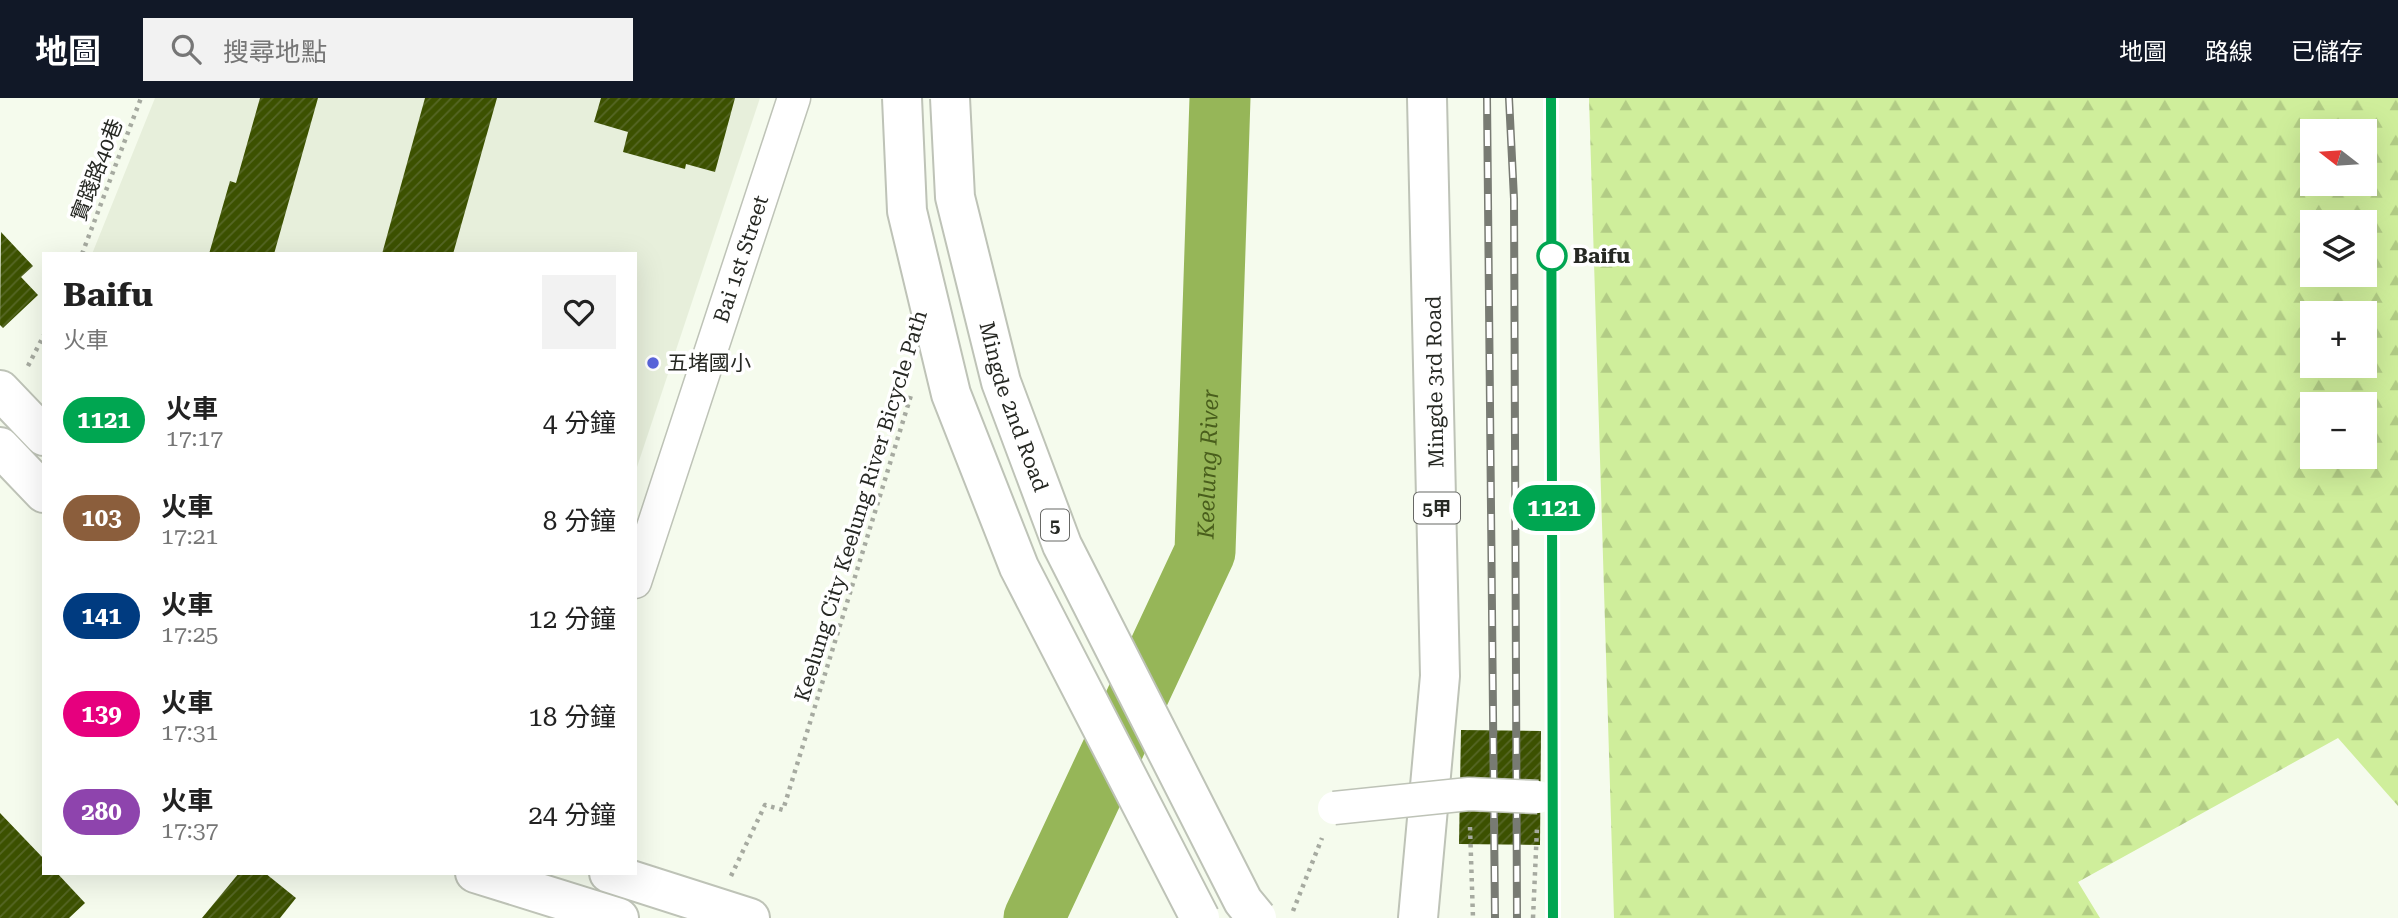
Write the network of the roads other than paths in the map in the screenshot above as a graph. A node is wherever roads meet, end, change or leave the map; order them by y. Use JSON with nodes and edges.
{"nodes":[{"id":1,"x":794,"y":98,"type":"edge"},
{"id":2,"x":902,"y":98,"type":"edge"},
{"id":3,"x":950,"y":98,"type":"edge"},
{"id":4,"x":1427,"y":98,"type":"edge"},
{"id":5,"x":0,"y":390,"type":"edge"},
{"id":6,"x":42,"y":434,"type":"edge"},
{"id":7,"x":0,"y":447,"type":"edge"},
{"id":8,"x":42,"y":492,"type":"edge"},
{"id":9,"x":637,"y":576,"type":"edge"},
{"id":10,"x":1538,"y":797,"type":"road end"},
{"id":11,"x":1334,"y":808,"type":"road end"},
{"id":12,"x":489,"y":875,"type":"edge"},
{"id":13,"x":615,"y":875,"type":"edge"},
{"id":14,"x":536,"y":882,"type":"edge"},
{"id":15,"x":747,"y":917,"type":"edge"},
{"id":16,"x":618,"y":918,"type":"edge"},
{"id":17,"x":1200,"y":918,"type":"edge"},
{"id":18,"x":1256,"y":918,"type":"edge"},
{"id":19,"x":1418,"y":918,"type":"edge"}],
"edges":[{"from":1,"to":9,"type":"street","name":"Bai 1st Street"},
{"from":2,"to":17,"type":"main road","number":"5","bridge":true},
{"from":3,"to":18,"type":"main road","name":"Mingde 2nd Road","number":"5","bridge":true},
{"from":4,"to":19,"type":"main road","name":"Mingde 3rd Road","number":"5甲"},
{"from":5,"to":6,"type":"main road"},
{"from":7,"to":8,"type":"main road"},
{"from":10,"to":11,"type":"street","bridge":true},
{"from":12,"to":14,"type":"main road"},
{"from":13,"to":15,"type":"main road"},
{"from":14,"to":16,"type":"main road"}]}
